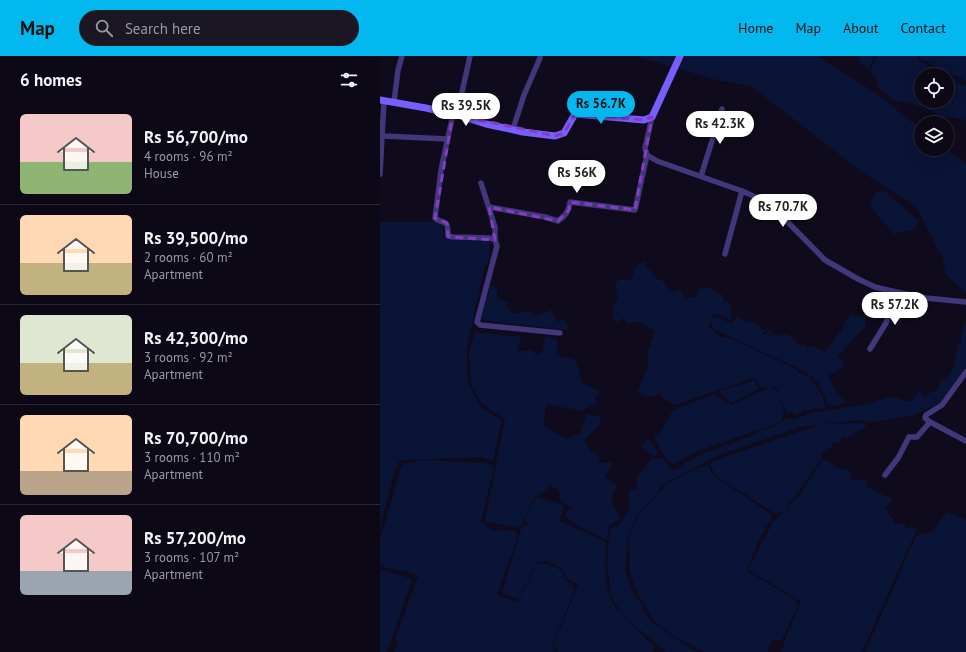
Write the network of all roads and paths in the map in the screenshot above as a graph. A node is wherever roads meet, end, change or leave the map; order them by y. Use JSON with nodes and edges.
{"nodes":[{"id":1,"x":402,"y":56,"type":"edge"},
{"id":2,"x":470,"y":56,"type":"edge"},
{"id":3,"x":680,"y":56,"type":"edge"},
{"id":4,"x":540,"y":58,"type":"dead end"},
{"id":5,"x":382,"y":100,"type":"edge"},
{"id":6,"x":394,"y":102,"type":"junction"},
{"id":7,"x":722,"y":109,"type":"dead end"},
{"id":8,"x":455,"y":114,"type":"junction"},
{"id":9,"x":652,"y":117,"type":"junction"},
{"id":10,"x":513,"y":129,"type":"junction"},
{"id":11,"x":383,"y":136,"type":"junction"},
{"id":12,"x":447,"y":139,"type":"junction"},
{"id":13,"x":647,"y":155,"type":"junction"},
{"id":14,"x":380,"y":174,"type":"edge"},
{"id":15,"x":702,"y":176,"type":"junction"},
{"id":16,"x":481,"y":183,"type":"dead end"},
{"id":17,"x":742,"y":191,"type":"junction"},
{"id":18,"x":489,"y":207,"type":"junction"},
{"id":19,"x":495,"y":240,"type":"junction"},
{"id":20,"x":725,"y":254,"type":"dead end"},
{"id":21,"x":896,"y":292,"type":"junction"},
{"id":22,"x":966,"y":302,"type":"edge"},
{"id":23,"x":560,"y":333,"type":"dead end"},
{"id":24,"x":870,"y":349,"type":"dead end"},
{"id":25,"x":966,"y":372,"type":"edge"},
{"id":26,"x":930,"y":422,"type":"junction"},
{"id":27,"x":966,"y":441,"type":"edge"},
{"id":28,"x":885,"y":475,"type":"dead end"}],
"edges":[{"from":1,"to":6,"type":"street"},
{"from":2,"to":8,"type":"street"},
{"from":3,"to":9,"type":"main road"},
{"from":4,"to":10,"type":"street"},
{"from":5,"to":6,"type":"main road"},
{"from":5,"to":11,"type":"street"},
{"from":6,"to":8,"type":"main road"},
{"from":7,"to":15,"type":"street"},
{"from":8,"to":10,"type":"main road"},
{"from":8,"to":12,"type":"street"},
{"from":9,"to":10,"type":"main road"},
{"from":9,"to":13,"type":"street"},
{"from":11,"to":12,"type":"street"},
{"from":11,"to":14,"type":"street"},
{"from":12,"to":19,"type":"street"},
{"from":13,"to":15,"type":"street"},
{"from":13,"to":18,"type":"street"},
{"from":15,"to":17,"type":"street"},
{"from":16,"to":18,"type":"street"},
{"from":17,"to":20,"type":"street"},
{"from":17,"to":21,"type":"street"},
{"from":18,"to":19,"type":"street"},
{"from":19,"to":23,"type":"street"},
{"from":21,"to":22,"type":"street"},
{"from":21,"to":24,"type":"street"},
{"from":25,"to":26,"type":"street"},
{"from":26,"to":27,"type":"street"},
{"from":26,"to":28,"type":"street"}]}
